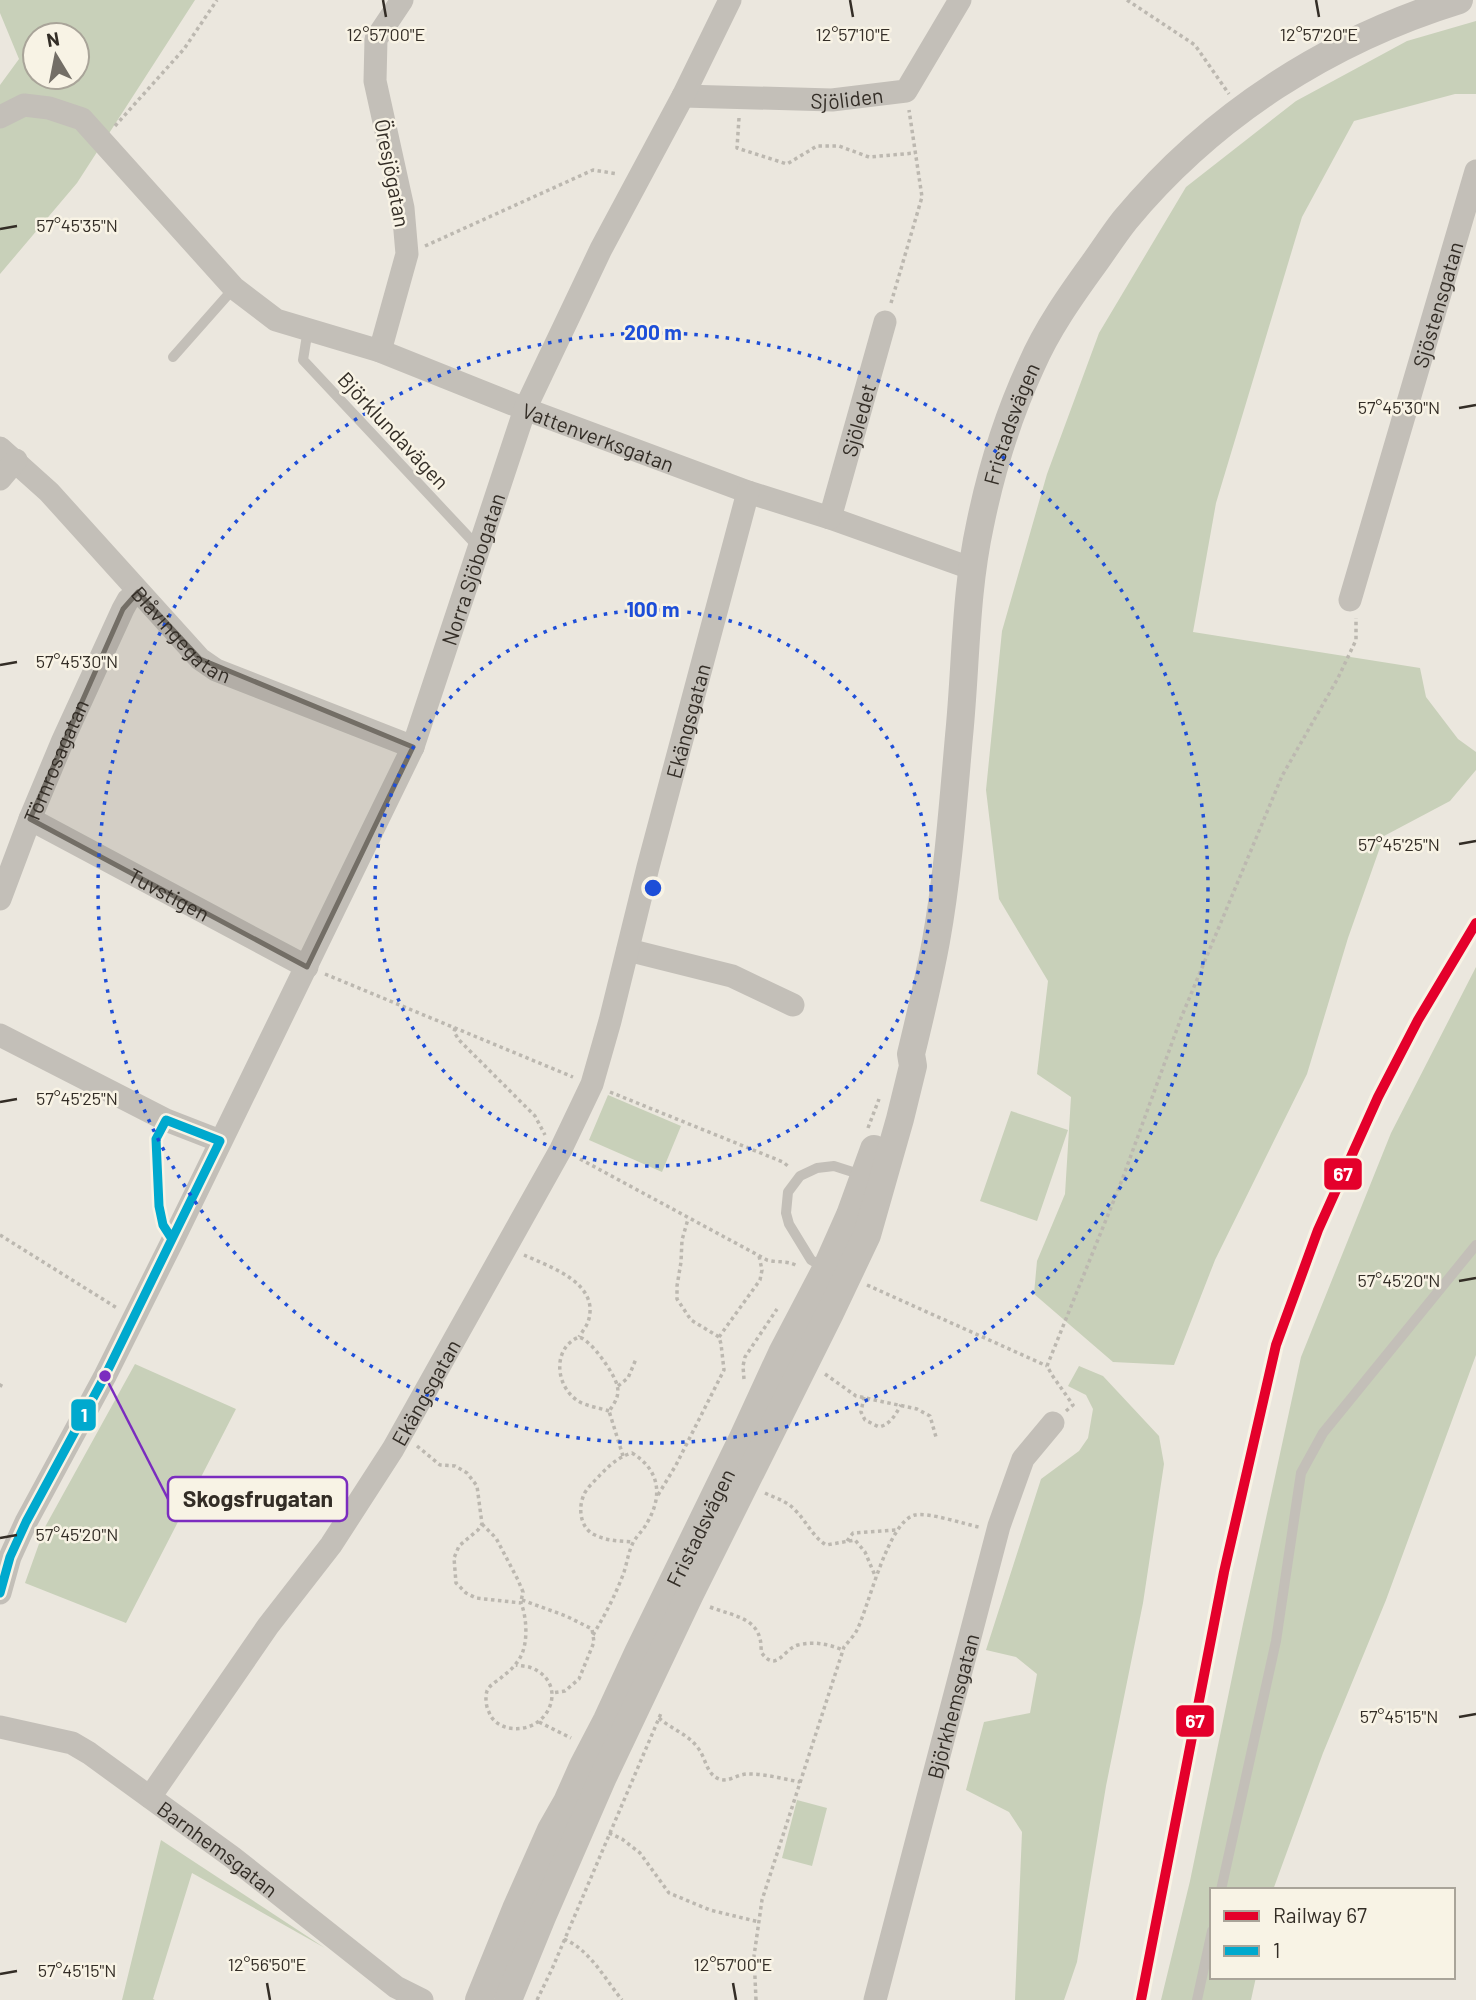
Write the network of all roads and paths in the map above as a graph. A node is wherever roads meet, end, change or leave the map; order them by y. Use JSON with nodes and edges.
{"nodes":[{"id":1,"x":217,"y":0,"type":"edge"},
{"id":2,"x":402,"y":0,"type":"edge"},
{"id":3,"x":730,"y":0,"type":"edge"},
{"id":4,"x":960,"y":0,"type":"edge"},
{"id":5,"x":1127,"y":0,"type":"edge"},
{"id":6,"x":1459,"y":0,"type":"edge"},
{"id":7,"x":906,"y":91,"type":"junction"},
{"id":8,"x":683,"y":96,"type":"junction"},
{"id":9,"x":741,"y":97,"type":"junction"},
{"id":10,"x":1232,"y":99,"type":"junction"},
{"id":11,"x":0,"y":117,"type":"edge"},
{"id":12,"x":102,"y":141,"type":"junction"},
{"id":13,"x":915,"y":153,"type":"junction"},
{"id":14,"x":1476,"y":171,"type":"edge"},
{"id":15,"x":639,"y":178,"type":"junction"},
{"id":16,"x":407,"y":254,"type":"junction"},
{"id":17,"x":234,"y":288,"type":"junction"},
{"id":18,"x":885,"y":322,"type":"joint"},
{"id":19,"x":308,"y":330,"type":"junction"},
{"id":20,"x":380,"y":351,"type":"junction"},
{"id":21,"x":173,"y":357,"type":"dead end"},
{"id":22,"x":525,"y":409,"type":"junction"},
{"id":23,"x":8,"y":454,"type":"edge"},
{"id":24,"x":0,"y":479,"type":"edge"},
{"id":25,"x":748,"y":492,"type":"junction"},
{"id":26,"x":830,"y":518,"type":"junction"},
{"id":27,"x":479,"y":548,"type":"junction"},
{"id":28,"x":973,"y":569,"type":"junction"},
{"id":29,"x":138,"y":593,"type":"junction"},
{"id":30,"x":1350,"y":600,"type":"joint"},
{"id":31,"x":413,"y":747,"type":"junction"},
{"id":32,"x":30,"y":819,"type":"junction"},
{"id":33,"x":0,"y":899,"type":"edge"},
{"id":34,"x":628,"y":950,"type":"junction"},
{"id":35,"x":307,"y":967,"type":"junction"},
{"id":36,"x":793,"y":1005,"type":"dead end"},
{"id":37,"x":455,"y":1028,"type":"junction"},
{"id":38,"x":0,"y":1035,"type":"edge"},
{"id":39,"x":911,"y":1054,"type":"junction"},
{"id":40,"x":592,"y":1084,"type":"junction"},
{"id":41,"x":882,"y":1090,"type":"dead end"},
{"id":42,"x":166,"y":1120,"type":"junction"},
{"id":43,"x":867,"y":1129,"type":"dead end"},
{"id":44,"x":220,"y":1141,"type":"junction"},
{"id":45,"x":561,"y":1149,"type":"junction"},
{"id":46,"x":800,"y":1176,"type":"junction"},
{"id":47,"x":865,"y":1176,"type":"junction"},
{"id":48,"x":689,"y":1218,"type":"junction"},
{"id":49,"x":0,"y":1236,"type":"edge"},
{"id":50,"x":173,"y":1240,"type":"junction"},
{"id":51,"x":1476,"y":1245,"type":"edge"},
{"id":52,"x":507,"y":1247,"type":"junction"},
{"id":53,"x":759,"y":1256,"type":"junction"},
{"id":54,"x":829,"y":1270,"type":"junction"},
{"id":55,"x":795,"y":1276,"type":"dead end"},
{"id":56,"x":134,"y":1318,"type":"junction"},
{"id":57,"x":579,"y":1337,"type":"junction"},
{"id":58,"x":719,"y":1338,"type":"junction"},
{"id":59,"x":636,"y":1359,"type":"dead end"},
{"id":60,"x":1047,"y":1366,"type":"junction"},
{"id":61,"x":821,"y":1371,"type":"dead end"},
{"id":62,"x":3,"y":1381,"type":"dead end"},
{"id":63,"x":618,"y":1386,"type":"junction"},
{"id":64,"x":0,"y":1387,"type":"edge"},
{"id":65,"x":864,"y":1397,"type":"junction"},
{"id":66,"x":901,"y":1405,"type":"junction"},
{"id":67,"x":609,"y":1411,"type":"junction"},
{"id":68,"x":1053,"y":1423,"type":"joint"},
{"id":69,"x":402,"y":1433,"type":"junction"},
{"id":70,"x":936,"y":1437,"type":"dead end"},
{"id":71,"x":623,"y":1455,"type":"junction"},
{"id":72,"x":763,"y":1492,"type":"dead end"},
{"id":73,"x":657,"y":1497,"type":"junction"},
{"id":74,"x":482,"y":1524,"type":"junction"},
{"id":75,"x":897,"y":1530,"type":"junction"},
{"id":76,"x":998,"y":1532,"type":"junction"},
{"id":77,"x":846,"y":1541,"type":"junction"},
{"id":78,"x":633,"y":1542,"type":"junction"},
{"id":79,"x":876,"y":1578,"type":"junction"},
{"id":80,"x":0,"y":1592,"type":"edge"},
{"id":81,"x":521,"y":1601,"type":"junction"},
{"id":82,"x":704,"y":1616,"type":"dead end"},
{"id":83,"x":593,"y":1635,"type":"junction"},
{"id":84,"x":843,"y":1650,"type":"junction"},
{"id":85,"x":516,"y":1665,"type":"junction"},
{"id":86,"x":552,"y":1693,"type":"junction"},
{"id":87,"x":664,"y":1706,"type":"dead end"},
{"id":88,"x":659,"y":1718,"type":"junction"},
{"id":89,"x":539,"y":1722,"type":"junction"},
{"id":90,"x":0,"y":1727,"type":"edge"},
{"id":91,"x":573,"y":1740,"type":"dead end"},
{"id":92,"x":800,"y":1782,"type":"junction"},
{"id":93,"x":150,"y":1797,"type":"junction"},
{"id":94,"x":609,"y":1833,"type":"junction"},
{"id":95,"x":1221,"y":1888,"type":"edge"},
{"id":96,"x":759,"y":1922,"type":"junction"},
{"id":97,"x":564,"y":1939,"type":"junction"},
{"id":98,"x":1210,"y":1940,"type":"edge"},
{"id":99,"x":422,"y":2000,"type":"edge"},
{"id":100,"x":479,"y":2000,"type":"edge"},
{"id":101,"x":508,"y":2000,"type":"edge"},
{"id":102,"x":537,"y":2000,"type":"edge"},
{"id":103,"x":622,"y":2000,"type":"edge"},
{"id":104,"x":756,"y":2000,"type":"edge"},
{"id":105,"x":875,"y":2000,"type":"edge"},
{"id":106,"x":1197,"y":2000,"type":"edge"}],
"edges":[{"from":1,"to":12,"type":"path"},
{"from":2,"to":16,"type":"street","name":"Öresjögatan"},
{"from":3,"to":8,"type":"street","name":"Norra Sjöbogatan"},
{"from":4,"to":7,"type":"street","name":"Sjöliden"},
{"from":5,"to":10,"type":"path"},
{"from":6,"to":10,"type":"street","name":"Fristadsvägen"},
{"from":7,"to":9,"type":"street","name":"Sjöliden"},
{"from":7,"to":13,"type":"path"},
{"from":8,"to":9,"type":"street","name":"Sjöliden"},
{"from":8,"to":15,"type":"street","name":"Norra Sjöbogatan"},
{"from":9,"to":13,"type":"path"},
{"from":10,"to":28,"type":"street","name":"Fristadsvägen"},
{"from":11,"to":12,"type":"street","name":"Vattenverksgatan"},
{"from":12,"to":17,"type":"street","name":"Vattenverksgatan"},
{"from":13,"to":18,"type":"path"},
{"from":14,"to":30,"type":"street","name":"Sjöstensgatan"},
{"from":15,"to":16,"type":"path"},
{"from":15,"to":22,"type":"street","name":"Norra Sjöbogatan"},
{"from":16,"to":20,"type":"street","name":"Öresjögatan"},
{"from":17,"to":19,"type":"street","name":"Vattenverksgatan"},
{"from":17,"to":21,"type":"lane"},
{"from":18,"to":26,"type":"street","name":"Sjöledet"},
{"from":19,"to":20,"type":"street","name":"Vattenverksgatan"},
{"from":19,"to":27,"type":"lane","name":"Björklundavägen"},
{"from":20,"to":22,"type":"street","name":"Vattenverksgatan"},
{"from":22,"to":25,"type":"street","name":"Vattenverksgatan"},
{"from":22,"to":27,"type":"street","name":"Norra Sjöbogatan"},
{"from":23,"to":24,"type":"street"},
{"from":23,"to":29,"type":"street","name":"Blåvingegatan"},
{"from":25,"to":26,"type":"street","name":"Vattenverksgatan"},
{"from":25,"to":34,"type":"street","name":"Ekängsgatan"},
{"from":26,"to":28,"type":"street","name":"Vattenverksgatan"},
{"from":27,"to":31,"type":"street","name":"Norra Sjöbogatan"},
{"from":28,"to":39,"type":"street","name":"Fristadsvägen"},
{"from":29,"to":31,"type":"street","name":"Blåvingegatan"},
{"from":29,"to":32,"type":"street","name":"Törnrosagatan"},
{"from":30,"to":60,"type":"path"},
{"from":31,"to":35,"type":"street","name":"Norra Sjöbogatan"},
{"from":32,"to":33,"type":"street","name":"Törnrosagatan"},
{"from":32,"to":35,"type":"street","name":"Tuvstigen"},
{"from":34,"to":36,"type":"street"},
{"from":34,"to":40,"type":"street","name":"Ekängsgatan"},
{"from":35,"to":37,"type":"path"},
{"from":35,"to":44,"type":"street","name":"Norra Sjöbogatan"},
{"from":37,"to":40,"type":"path"},
{"from":37,"to":45,"type":"path"},
{"from":38,"to":42,"type":"street"},
{"from":39,"to":47,"type":"street","name":"Fristadsvägen"},
{"from":39,"to":54,"type":"street","name":"Fristadsvägen"},
{"from":40,"to":45,"type":"street","name":"Ekängsgatan"},
{"from":40,"to":46,"type":"path"},
{"from":41,"to":43,"type":"path"},
{"from":42,"to":44,"type":"street"},
{"from":42,"to":50,"type":"lane"},
{"from":44,"to":50,"type":"street","name":"Norra Sjöbogatan"},
{"from":45,"to":48,"type":"path"},
{"from":45,"to":52,"type":"street","name":"Ekängsgatan"},
{"from":46,"to":47,"type":"lane"},
{"from":46,"to":54,"type":"lane"},
{"from":47,"to":54,"type":"street","name":"Fristadsvägen"},
{"from":48,"to":53,"type":"path"},
{"from":48,"to":58,"type":"path"},
{"from":49,"to":56,"type":"path"},
{"from":50,"to":56,"type":"street","name":"Norra Sjöbogatan"},
{"from":51,"to":95,"type":"lane"},
{"from":52,"to":57,"type":"path"},
{"from":52,"to":69,"type":"street","name":"Ekängsgatan"},
{"from":53,"to":54,"type":"path"},
{"from":53,"to":58,"type":"path"},
{"from":54,"to":55,"type":"path"},
{"from":54,"to":60,"type":"path"},
{"from":54,"to":100,"type":"street","name":"Fristadsvägen"},
{"from":54,"to":101,"type":"street","name":"Fristadsvägen"},
{"from":56,"to":80,"type":"street","name":"Norra Sjöbogatan"},
{"from":57,"to":63,"type":"path"},
{"from":57,"to":67,"type":"path"},
{"from":58,"to":73,"type":"path"},
{"from":59,"to":63,"type":"path"},
{"from":60,"to":68,"type":"path"},
{"from":61,"to":65,"type":"path"},
{"from":62,"to":64,"type":"path"},
{"from":63,"to":67,"type":"path"},
{"from":65,"to":66,"type":"path"},
{"from":65,"to":66,"type":"path"},
{"from":66,"to":70,"type":"path"},
{"from":67,"to":71,"type":"path"},
{"from":68,"to":76,"type":"street","name":"Björkhemsgatan"},
{"from":69,"to":74,"type":"path"},
{"from":69,"to":93,"type":"street","name":"Ekängsgatan"},
{"from":71,"to":73,"type":"path"},
{"from":71,"to":78,"type":"path"},
{"from":72,"to":77,"type":"path"},
{"from":73,"to":78,"type":"path"},
{"from":74,"to":81,"type":"path"},
{"from":74,"to":81,"type":"path"},
{"from":75,"to":76,"type":"path"},
{"from":75,"to":77,"type":"path"},
{"from":75,"to":79,"type":"path"},
{"from":76,"to":105,"type":"street","name":"Björkhemsgatan"},
{"from":77,"to":79,"type":"path"},
{"from":78,"to":83,"type":"path"},
{"from":79,"to":84,"type":"path"},
{"from":81,"to":83,"type":"path"},
{"from":81,"to":85,"type":"path"},
{"from":82,"to":84,"type":"path"},
{"from":83,"to":86,"type":"path"},
{"from":84,"to":92,"type":"path"},
{"from":85,"to":86,"type":"path"},
{"from":85,"to":89,"type":"path"},
{"from":86,"to":89,"type":"path"},
{"from":87,"to":88,"type":"path"},
{"from":88,"to":92,"type":"path"},
{"from":88,"to":94,"type":"path"},
{"from":89,"to":91,"type":"path"},
{"from":90,"to":93,"type":"street","name":"Barnhemsgatan"},
{"from":92,"to":96,"type":"path"},
{"from":93,"to":99,"type":"street","name":"Barnhemsgatan"},
{"from":94,"to":96,"type":"path"},
{"from":94,"to":97,"type":"path"},
{"from":96,"to":104,"type":"path"},
{"from":97,"to":102,"type":"path"},
{"from":97,"to":103,"type":"path"},
{"from":98,"to":106,"type":"lane"}]}
